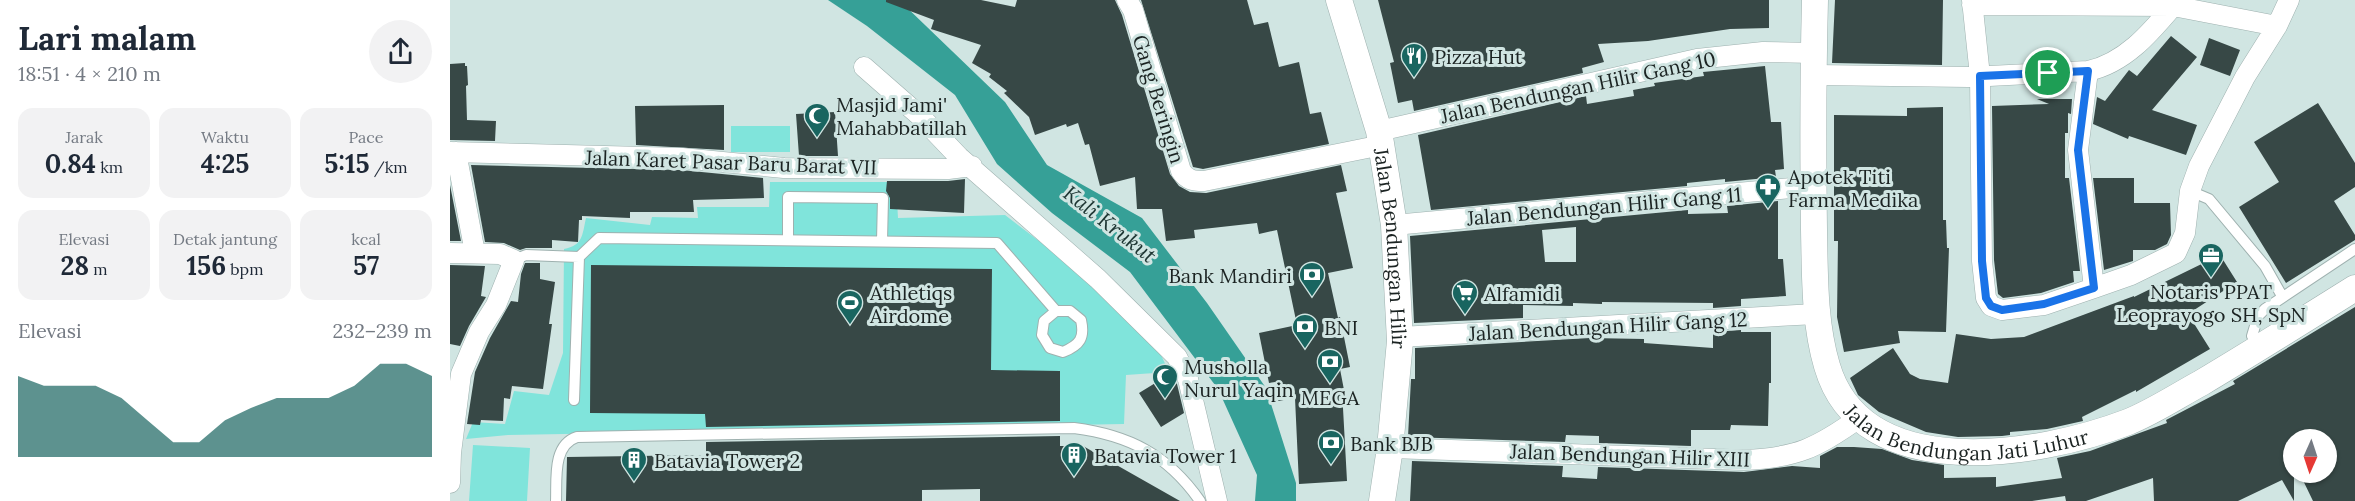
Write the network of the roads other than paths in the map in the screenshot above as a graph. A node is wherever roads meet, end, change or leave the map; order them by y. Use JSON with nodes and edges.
{"nodes":[{"id":1,"x":1126,"y":0,"type":"edge"},
{"id":2,"x":1339,"y":0,"type":"edge"},
{"id":3,"x":1815,"y":0,"type":"edge"},
{"id":4,"x":2289,"y":0,"type":"edge"},
{"id":5,"x":1972,"y":2,"type":"edge"},
{"id":6,"x":2174,"y":6,"type":"junction"},
{"id":7,"x":2277,"y":26,"type":"junction"},
{"id":8,"x":1814,"y":64,"type":"junction"},
{"id":9,"x":864,"y":67,"type":"dead end"},
{"id":10,"x":2088,"y":71,"type":"junction"},
{"id":11,"x":1980,"y":76,"type":"junction"},
{"id":12,"x":1381,"y":138,"type":"junction"},
{"id":13,"x":453,"y":152,"type":"edge"},
{"id":14,"x":972,"y":166,"type":"junction"},
{"id":15,"x":1814,"y":186,"type":"junction"},
{"id":16,"x":2190,"y":191,"type":"junction"},
{"id":17,"x":1394,"y":225,"type":"junction"},
{"id":18,"x":788,"y":240,"type":"junction"},
{"id":19,"x":882,"y":242,"type":"junction"},
{"id":20,"x":2355,"y":249,"type":"edge"},
{"id":21,"x":475,"y":253,"type":"junction"},
{"id":22,"x":450,"y":254,"type":"edge"},
{"id":23,"x":579,"y":257,"type":"junction"},
{"id":24,"x":514,"y":260,"type":"junction"},
{"id":25,"x":2094,"y":288,"type":"junction"},
{"id":26,"x":2355,"y":288,"type":"edge"},
{"id":27,"x":2282,"y":296,"type":"junction"},
{"id":28,"x":1056,"y":311,"type":"dead end"},
{"id":29,"x":1816,"y":314,"type":"junction"},
{"id":30,"x":1400,"y":337,"type":"junction"},
{"id":31,"x":2260,"y":348,"type":"junction"},
{"id":32,"x":574,"y":400,"type":"dead end"},
{"id":33,"x":1859,"y":418,"type":"junction"},
{"id":34,"x":1390,"y":448,"type":"junction"},
{"id":35,"x":451,"y":453,"type":"edge"},
{"id":36,"x":450,"y":483,"type":"edge"},
{"id":37,"x":556,"y":501,"type":"edge"},
{"id":38,"x":1200,"y":501,"type":"edge"},
{"id":39,"x":1217,"y":501,"type":"edge"},
{"id":40,"x":1382,"y":501,"type":"edge"}],
"edges":[{"from":1,"to":12,"type":"street","name":"Gang Beringin"},
{"from":2,"to":12,"type":"street","name":"Jalan Bendungan Hilir"},
{"from":3,"to":8,"type":"street","name":"Jalan Bendungan Jati Luhur"},
{"from":4,"to":7,"type":"street"},
{"from":5,"to":6,"type":"street"},
{"from":5,"to":11,"type":"street"},
{"from":6,"to":7,"type":"street"},
{"from":6,"to":10,"type":"street"},
{"from":7,"to":16,"type":"street"},
{"from":8,"to":11,"type":"street","name":"Jalan Bendungan Hilir Gang 10"},
{"from":8,"to":12,"type":"street","name":"Jalan Bendungan Hilir Gang 10"},
{"from":8,"to":15,"type":"street","name":"Jalan Bendungan Jati Luhur"},
{"from":9,"to":14,"type":"street"},
{"from":10,"to":11,"type":"street","name":"Jalan Bendungan Hilir Gang 10"},
{"from":10,"to":25,"type":"street"},
{"from":11,"to":25,"type":"street"},
{"from":12,"to":17,"type":"street","name":"Jalan Bendungan Hilir"},
{"from":13,"to":14,"type":"street","name":"Jalan Karet Pasar Baru Barat VII"},
{"from":13,"to":21,"type":"street","name":"Jalan Karet Pasar Baru Barat VII"},
{"from":14,"to":39,"type":"street"},
{"from":15,"to":17,"type":"street","name":"Jalan Bendungan Hilir Gang 11"},
{"from":15,"to":29,"type":"street","name":"Jalan Bendungan Jati Luhur"},
{"from":16,"to":25,"type":"street"},
{"from":16,"to":27,"type":"lane"},
{"from":17,"to":30,"type":"street","name":"Jalan Bendungan Hilir"},
{"from":18,"to":19,"type":"lane"},
{"from":18,"to":19,"type":"lane"},
{"from":18,"to":23,"type":"lane"},
{"from":19,"to":28,"type":"lane"},
{"from":20,"to":27,"type":"lane"},
{"from":21,"to":22,"type":"street"},
{"from":21,"to":24,"type":"street"},
{"from":23,"to":24,"type":"lane"},
{"from":23,"to":32,"type":"lane"},
{"from":24,"to":35,"type":"street"},
{"from":26,"to":31,"type":"street","name":"Jalan Bendungan Jati Luhur"},
{"from":27,"to":31,"type":"lane"},
{"from":29,"to":30,"type":"street","name":"Jalan Bendungan Hilir Gang 12"},
{"from":29,"to":33,"type":"street","name":"Jalan Bendungan Jati Luhur"},
{"from":30,"to":34,"type":"street","name":"Jalan Bendungan Hilir"},
{"from":31,"to":33,"type":"street","name":"Jalan Bendungan Jati Luhur"},
{"from":33,"to":34,"type":"street","name":"Jalan Bendungan Hilir XIII"},
{"from":34,"to":40,"type":"street","name":"Jalan Bendungan Hilir"},
{"from":35,"to":36,"type":"street"},
{"from":37,"to":38,"type":"lane"}]}
